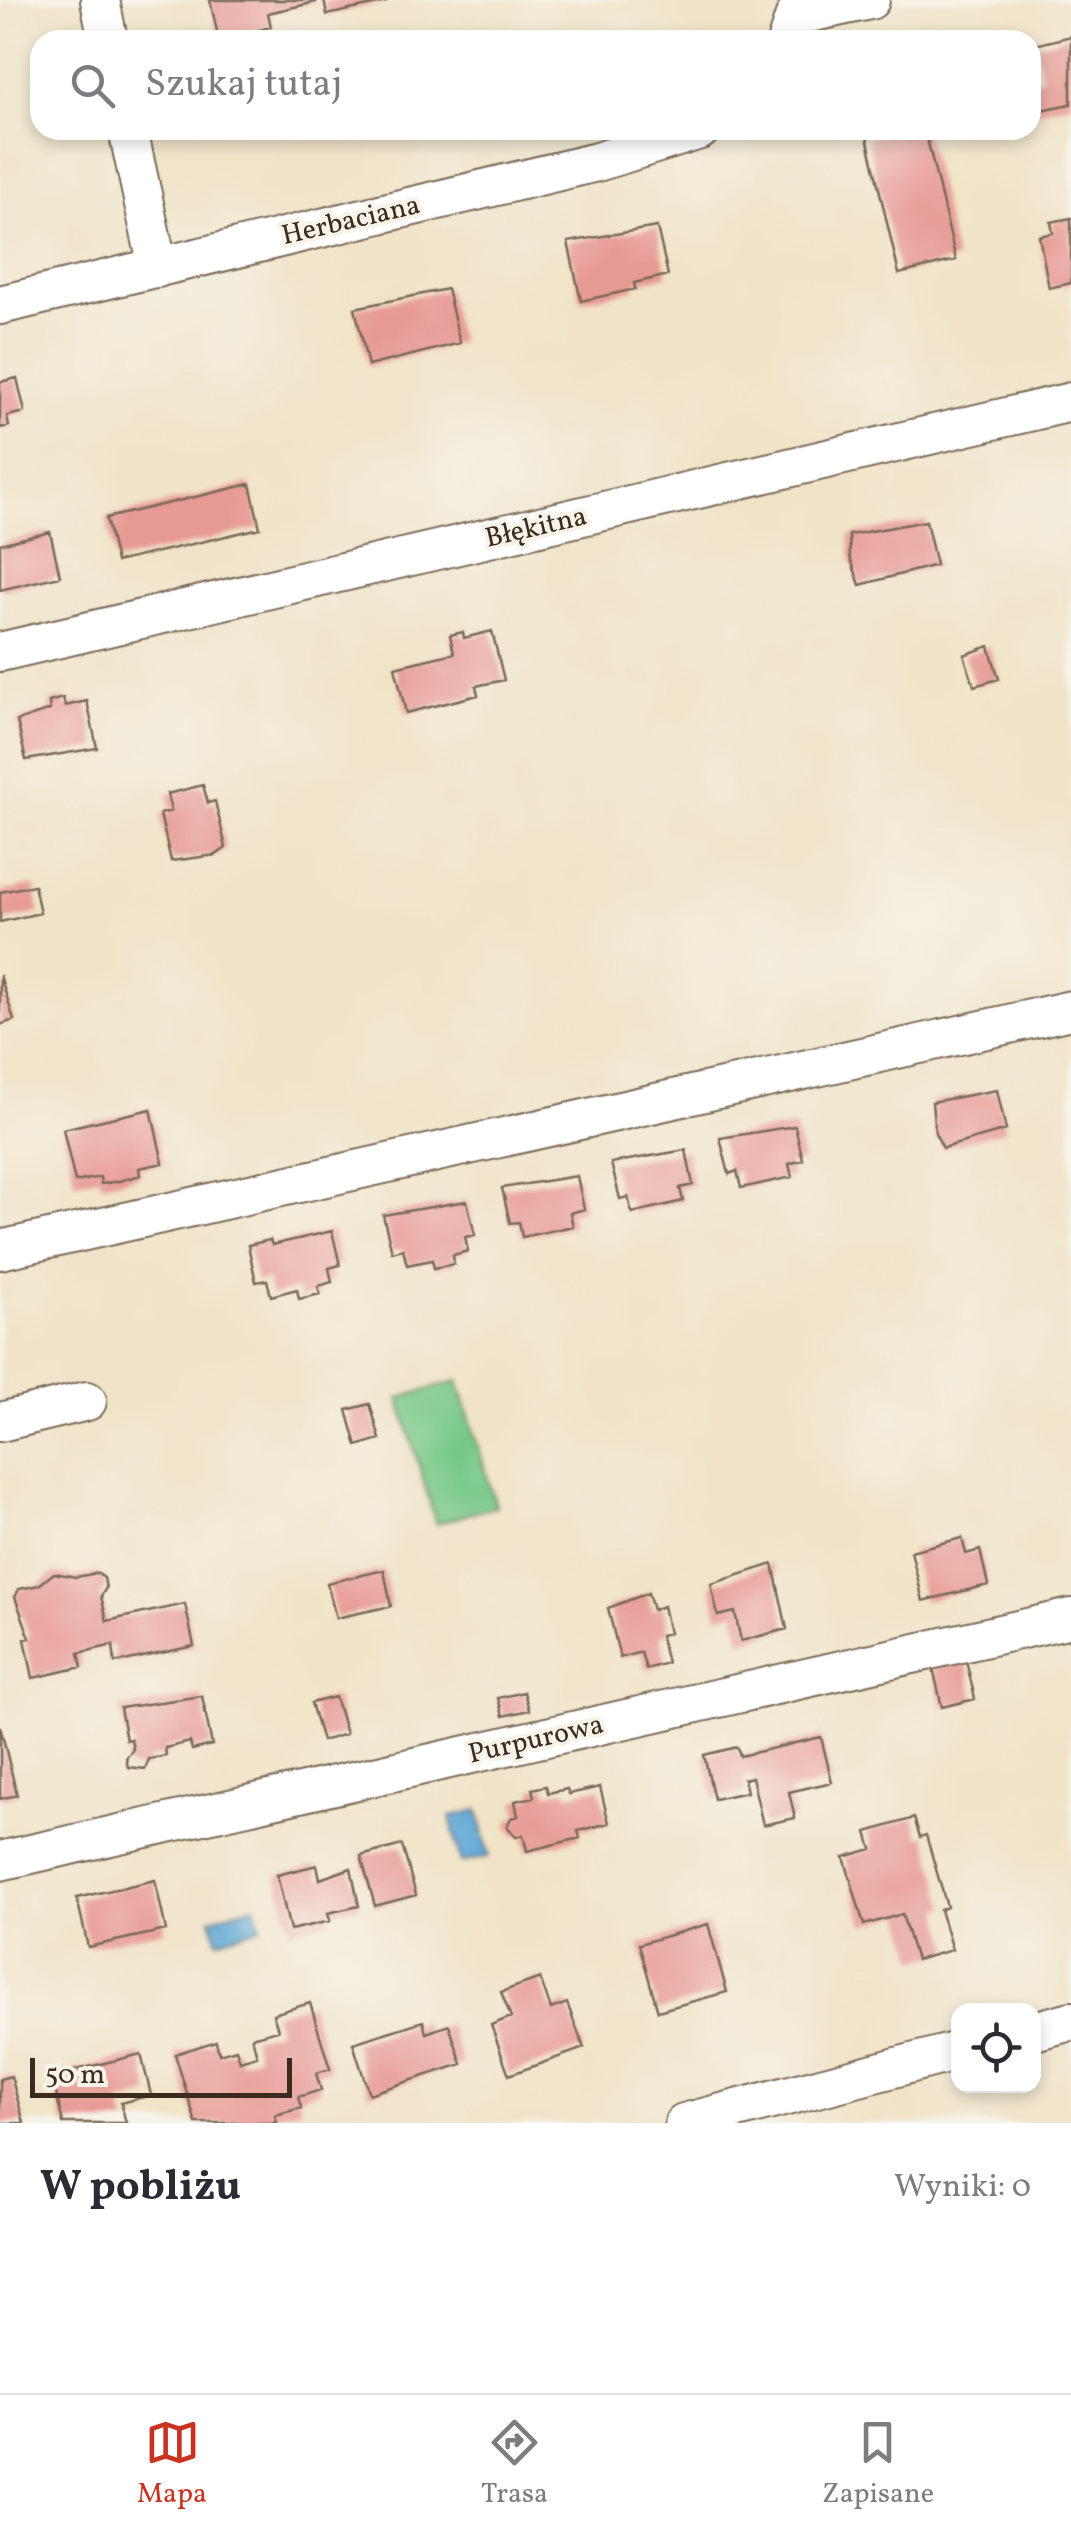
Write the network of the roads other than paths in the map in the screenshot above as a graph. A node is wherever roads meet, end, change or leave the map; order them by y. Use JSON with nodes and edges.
{"nodes":[{"id":1,"x":100,"y":0,"type":"edge"},
{"id":2,"x":870,"y":0,"type":"edge"},
{"id":3,"x":106,"y":30,"type":"edge"},
{"id":4,"x":790,"y":30,"type":"edge"},
{"id":5,"x":130,"y":140,"type":"edge"},
{"id":6,"x":668,"y":140,"type":"edge"},
{"id":7,"x":158,"y":268,"type":"junction"},
{"id":8,"x":0,"y":306,"type":"edge"},
{"id":9,"x":1071,"y":402,"type":"edge"},
{"id":10,"x":0,"y":652,"type":"edge"},
{"id":11,"x":1071,"y":1010,"type":"edge"},
{"id":12,"x":0,"y":1250,"type":"edge"},
{"id":13,"x":87,"y":1401,"type":"dead end"},
{"id":14,"x":0,"y":1422,"type":"edge"},
{"id":15,"x":1071,"y":1618,"type":"edge"},
{"id":16,"x":0,"y":1861,"type":"edge"},
{"id":17,"x":1071,"y":2021,"type":"edge"},
{"id":18,"x":1041,"y":2029,"type":"edge"},
{"id":19,"x":951,"y":2053,"type":"edge"},
{"id":20,"x":684,"y":2123,"type":"edge"}],
"edges":[{"from":1,"to":3,"type":"street"},
{"from":2,"to":4,"type":"street"},
{"from":5,"to":7,"type":"street"},
{"from":6,"to":7,"type":"street","name":"Herbaciana"},
{"from":7,"to":8,"type":"street","name":"Herbaciana"},
{"from":9,"to":10,"type":"street","name":"Błękitna"},
{"from":11,"to":12,"type":"street"},
{"from":13,"to":14,"type":"street"},
{"from":15,"to":16,"type":"street","name":"Purpurowa"},
{"from":17,"to":18,"type":"street"},
{"from":19,"to":20,"type":"street"}]}
